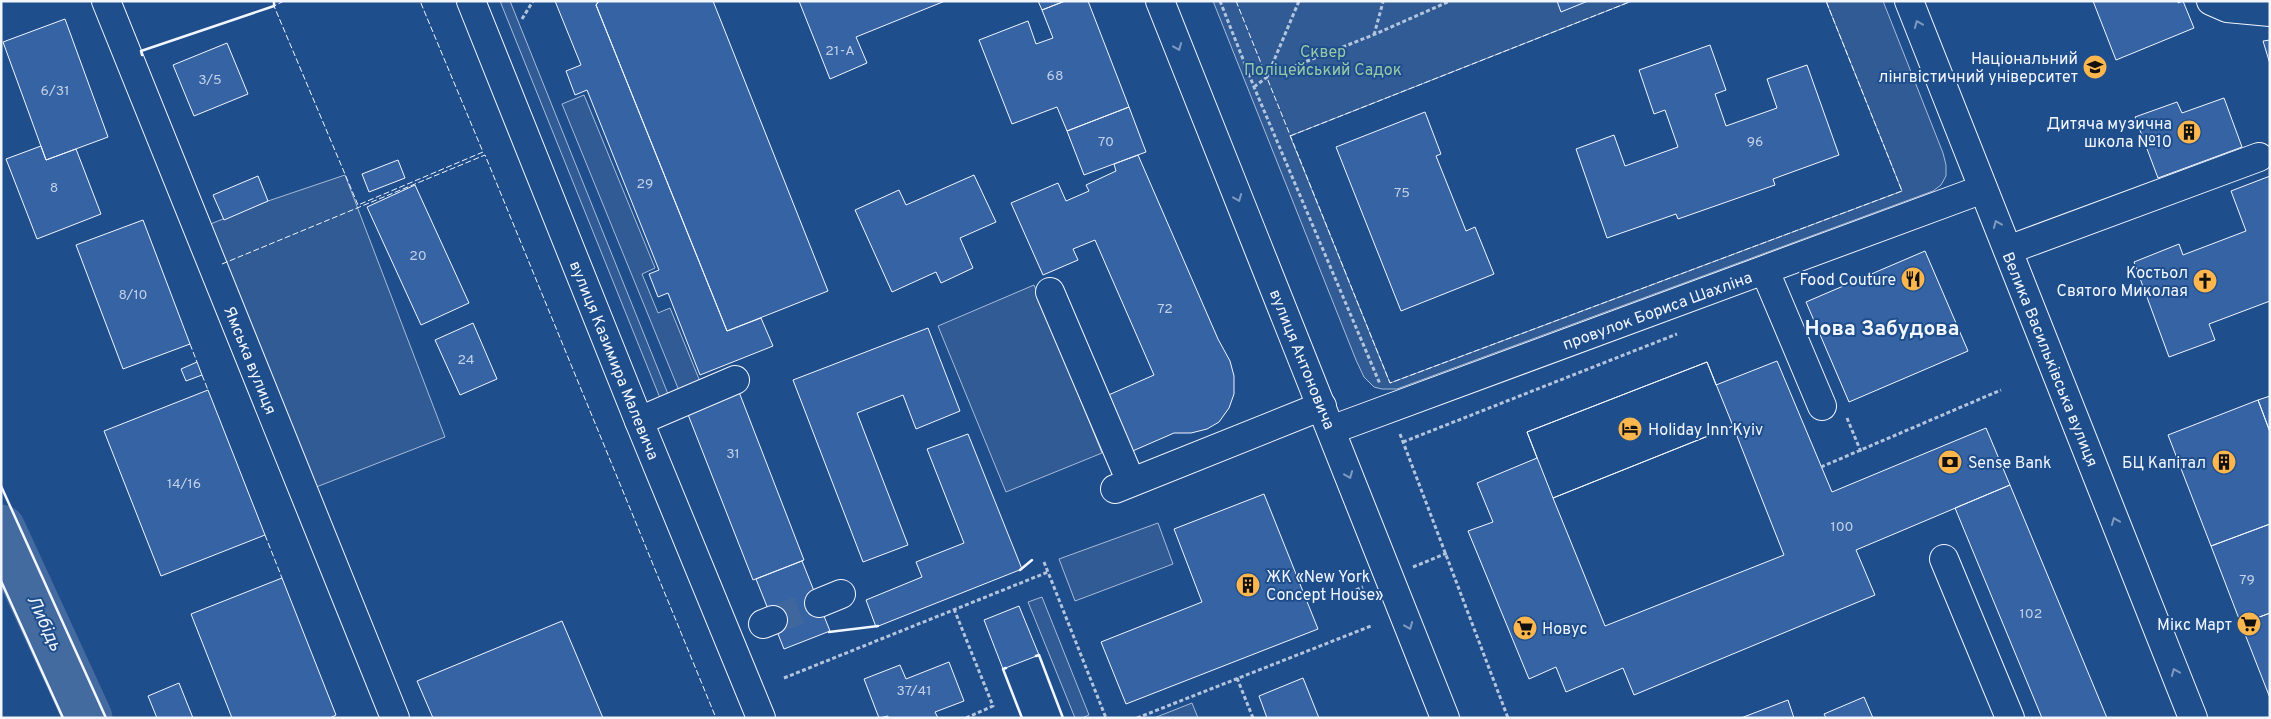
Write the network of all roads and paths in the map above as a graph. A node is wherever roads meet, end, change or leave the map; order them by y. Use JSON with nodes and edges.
{"nodes":[{"id":1,"x":106,"y":1,"type":"edge"},
{"id":2,"x":472,"y":1,"type":"edge"},
{"id":3,"x":532,"y":1,"type":"edge"},
{"id":4,"x":1160,"y":1,"type":"edge"},
{"id":5,"x":1220,"y":1,"type":"edge"},
{"id":6,"x":1299,"y":1,"type":"edge"},
{"id":7,"x":1450,"y":1,"type":"edge"},
{"id":8,"x":1909,"y":1,"type":"edge"},
{"id":9,"x":2211,"y":1,"type":"edge"},
{"id":10,"x":1383,"y":2,"type":"edge"},
{"id":11,"x":2270,"y":12,"type":"edge"},
{"id":12,"x":522,"y":19,"type":"dead end"},
{"id":13,"x":1373,"y":36,"type":"junction"},
{"id":14,"x":1267,"y":77,"type":"junction"},
{"id":15,"x":1254,"y":87,"type":"junction"},
{"id":16,"x":2259,"y":157,"type":"dead end"},
{"id":17,"x":1983,"y":189,"type":"junction"},
{"id":18,"x":2008,"y":250,"type":"junction"},
{"id":19,"x":1765,"y":271,"type":"junction"},
{"id":20,"x":1050,"y":292,"type":"dead end"},
{"id":21,"x":1685,"y":331,"type":"dead end"},
{"id":22,"x":735,"y":380,"type":"dead end"},
{"id":23,"x":2001,"y":390,"type":"dead end"},
{"id":24,"x":1390,"y":408,"type":"junction"},
{"id":25,"x":1833,"y":409,"type":"joint"},
{"id":26,"x":1326,"y":418,"type":"junction"},
{"id":27,"x":639,"y":421,"type":"junction"},
{"id":28,"x":1403,"y":442,"type":"junction"},
{"id":29,"x":1861,"y":452,"type":"junction"},
{"id":30,"x":1822,"y":468,"type":"dead end"},
{"id":31,"x":1944,"y":559,"type":"dead end"},
{"id":32,"x":1044,"y":562,"type":"dead end"},
{"id":33,"x":1048,"y":572,"type":"junction"},
{"id":34,"x":954,"y":609,"type":"junction"},
{"id":35,"x":1371,"y":626,"type":"dead end"},
{"id":36,"x":784,"y":678,"type":"dead end"},
{"id":37,"x":1237,"y":678,"type":"junction"},
{"id":38,"x":395,"y":718,"type":"edge"},
{"id":39,"x":761,"y":718,"type":"edge"},
{"id":40,"x":966,"y":718,"type":"edge"},
{"id":41,"x":1106,"y":718,"type":"edge"},
{"id":42,"x":1137,"y":718,"type":"edge"},
{"id":43,"x":1253,"y":718,"type":"edge"},
{"id":44,"x":1446,"y":718,"type":"edge"},
{"id":45,"x":1508,"y":718,"type":"edge"},
{"id":46,"x":2010,"y":718,"type":"edge"},
{"id":47,"x":2193,"y":718,"type":"edge"}],
"edges":[{"from":1,"to":38,"type":"main road","name":"Ямська вулиця"},
{"from":2,"to":27,"type":"main road","name":"вулиця Казимира Малевича"},
{"from":3,"to":12,"type":"path"},
{"from":4,"to":26,"type":"main road","name":"вулиця Антоновича","one_way":true},
{"from":5,"to":15,"type":"path"},
{"from":6,"to":14,"type":"path"},
{"from":7,"to":13,"type":"path"},
{"from":17,"to":8,"type":"main road","name":"Велика Васильківська вулиця","one_way":true},
{"from":9,"to":11,"type":"main road"},
{"from":10,"to":13,"type":"path"},
{"from":13,"to":14,"type":"path"},
{"from":14,"to":15,"type":"path"},
{"from":15,"to":24,"type":"path"},
{"from":16,"to":18,"type":"main road"},
{"from":18,"to":17,"type":"main road","name":"Велика Васильківська вулиця","one_way":true},
{"from":17,"to":19,"type":"main road","name":"провулок Бориса Шахліна"},
{"from":47,"to":18,"type":"main road","name":"Велика Васильківська вулиця","one_way":true},
{"from":19,"to":24,"type":"main road","name":"провулок Бориса Шахліна"},
{"from":19,"to":25,"type":"main road"},
{"from":20,"to":26,"type":"main road","name":"провулок Бориса Шахліна"},
{"from":21,"to":28,"type":"path"},
{"from":22,"to":27,"type":"main road"},
{"from":23,"to":29,"type":"path"},
{"from":24,"to":26,"type":"main road","name":"провулок Бориса Шахліна"},
{"from":24,"to":28,"type":"path"},
{"from":25,"to":29,"type":"path"},
{"from":26,"to":44,"type":"main road","name":"вулиця Антоновича","one_way":true},
{"from":27,"to":39,"type":"main road","name":"вулиця Казимира Малевича"},
{"from":28,"to":45,"type":"path"},
{"from":29,"to":30,"type":"path"},
{"from":31,"to":46,"type":"main road"},
{"from":32,"to":33,"type":"path"},
{"from":33,"to":34,"type":"path"},
{"from":33,"to":41,"type":"path"},
{"from":34,"to":36,"type":"path"},
{"from":34,"to":40,"type":"path"},
{"from":35,"to":37,"type":"path"},
{"from":37,"to":42,"type":"path"},
{"from":37,"to":43,"type":"path"}]}
